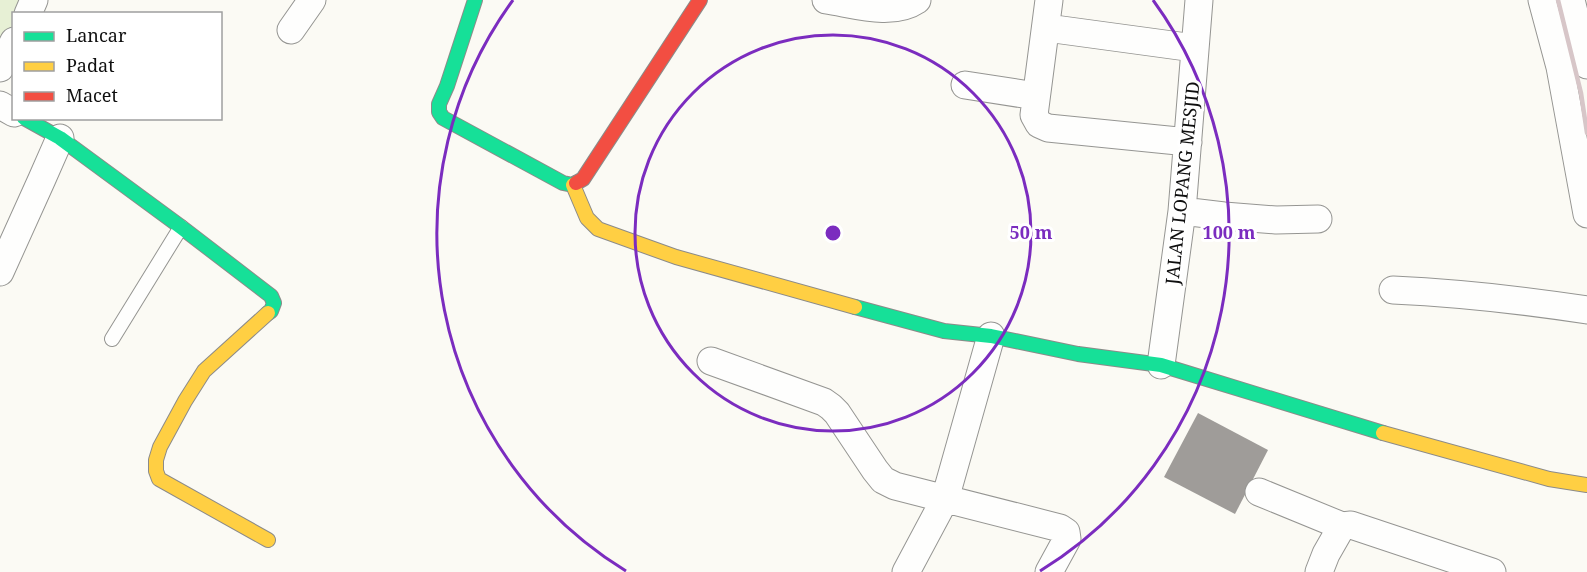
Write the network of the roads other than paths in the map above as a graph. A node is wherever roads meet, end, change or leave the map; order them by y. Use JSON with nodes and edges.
{"nodes":[{"id":1,"x":312,"y":0,"type":"edge"},
{"id":2,"x":475,"y":0,"type":"edge"},
{"id":3,"x":700,"y":0,"type":"edge"},
{"id":4,"x":826,"y":0,"type":"edge"},
{"id":5,"x":917,"y":0,"type":"edge"},
{"id":6,"x":1049,"y":0,"type":"edge"},
{"id":7,"x":1199,"y":0,"type":"edge"},
{"id":8,"x":1542,"y":0,"type":"edge"},
{"id":9,"x":1571,"y":0,"type":"edge"},
{"id":10,"x":1047,"y":28,"type":"junction"},
{"id":11,"x":291,"y":30,"type":"dead end"},
{"id":12,"x":12,"y":45,"type":"edge"},
{"id":13,"x":1194,"y":48,"type":"junction"},
{"id":14,"x":1587,"y":65,"type":"edge"},
{"id":15,"x":0,"y":68,"type":"edge"},
{"id":16,"x":965,"y":85,"type":"dead end"},
{"id":17,"x":1036,"y":96,"type":"junction"},
{"id":18,"x":28,"y":120,"type":"edge"},
{"id":19,"x":60,"y":138,"type":"junction"},
{"id":20,"x":1188,"y":142,"type":"junction"},
{"id":21,"x":573,"y":185,"type":"junction"},
{"id":22,"x":1182,"y":211,"type":"junction"},
{"id":23,"x":1587,"y":214,"type":"edge"},
{"id":24,"x":1318,"y":219,"type":"dead end"},
{"id":25,"x":181,"y":227,"type":"junction"},
{"id":26,"x":0,"y":272,"type":"edge"},
{"id":27,"x":1393,"y":290,"type":"dead end"},
{"id":28,"x":1587,"y":309,"type":"edge"},
{"id":29,"x":991,"y":336,"type":"junction"},
{"id":30,"x":112,"y":339,"type":"dead end"},
{"id":31,"x":711,"y":361,"type":"dead end"},
{"id":32,"x":1161,"y":365,"type":"junction"},
{"id":33,"x":1587,"y":485,"type":"edge"},
{"id":34,"x":1259,"y":492,"type":"dead end"},
{"id":35,"x":945,"y":499,"type":"junction"},
{"id":36,"x":1342,"y":526,"type":"junction"},
{"id":37,"x":268,"y":540,"type":"dead end"},
{"id":38,"x":906,"y":572,"type":"edge"},
{"id":39,"x":1049,"y":572,"type":"edge"},
{"id":40,"x":1319,"y":572,"type":"edge"},
{"id":41,"x":1492,"y":572,"type":"edge"}],
"edges":[{"from":1,"to":11,"type":"street"},
{"from":2,"to":21,"type":"street"},
{"from":3,"to":21,"type":"street"},
{"from":4,"to":5,"type":"street"},
{"from":6,"to":10,"type":"street"},
{"from":7,"to":13,"type":"street","name":"JALAN LOPANG MESJID"},
{"from":8,"to":23,"type":"street"},
{"from":9,"to":14,"type":"street"},
{"from":10,"to":13,"type":"street"},
{"from":10,"to":17,"type":"street"},
{"from":12,"to":15,"type":"street"},
{"from":13,"to":20,"type":"street","name":"JALAN LOPANG MESJID"},
{"from":16,"to":17,"type":"street"},
{"from":17,"to":20,"type":"street"},
{"from":18,"to":19,"type":"street"},
{"from":19,"to":25,"type":"street"},
{"from":19,"to":26,"type":"street"},
{"from":20,"to":22,"type":"street","name":"JALAN LOPANG MESJID"},
{"from":21,"to":29,"type":"street"},
{"from":22,"to":24,"type":"street"},
{"from":22,"to":32,"type":"street","name":"JALAN LOPANG MESJID"},
{"from":25,"to":30,"type":"lane"},
{"from":25,"to":37,"type":"street"},
{"from":27,"to":28,"type":"street"},
{"from":29,"to":32,"type":"street"},
{"from":29,"to":35,"type":"street"},
{"from":31,"to":35,"type":"street"},
{"from":32,"to":33,"type":"street"},
{"from":34,"to":36,"type":"street"},
{"from":35,"to":38,"type":"street"},
{"from":35,"to":39,"type":"street"},
{"from":36,"to":40,"type":"street"},
{"from":36,"to":41,"type":"street"}]}
